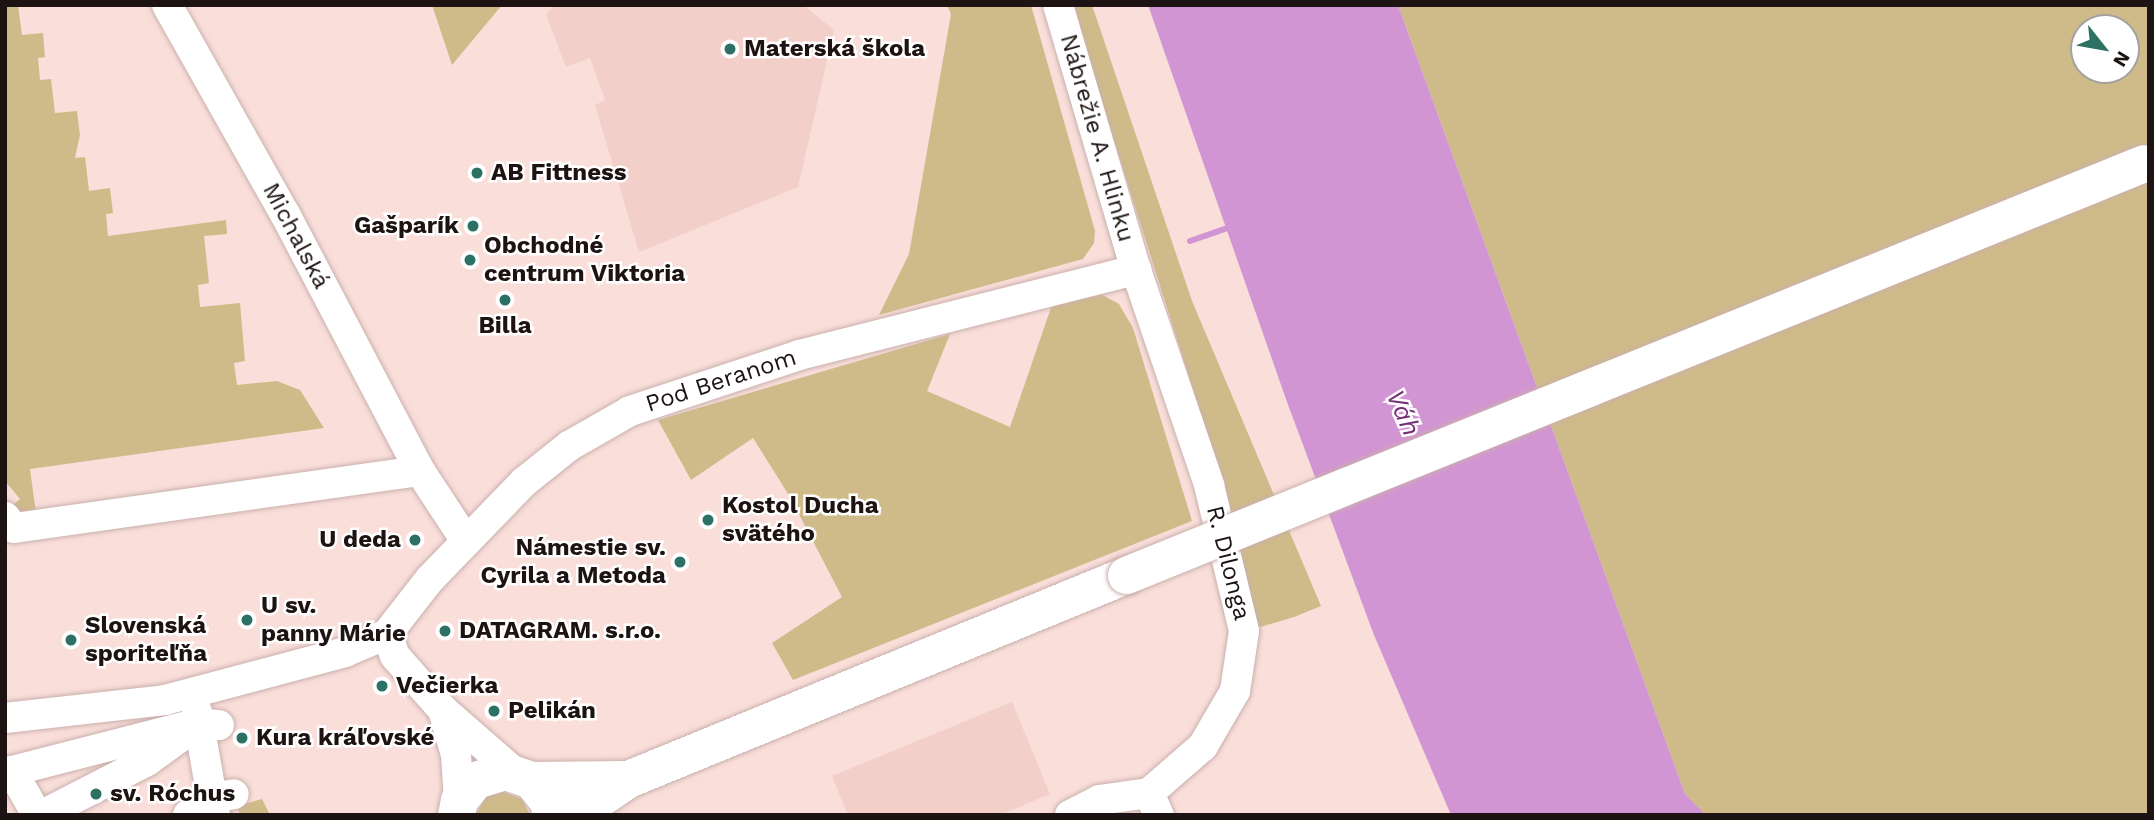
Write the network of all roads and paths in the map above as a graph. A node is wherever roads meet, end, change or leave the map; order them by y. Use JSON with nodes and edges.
{"nodes":[{"id":1,"x":167,"y":5,"type":"edge"},
{"id":2,"x":1058,"y":5,"type":"edge"},
{"id":3,"x":2146,"y":162,"type":"edge"},
{"id":4,"x":1136,"y":270,"type":"junction"},
{"id":5,"x":419,"y":471,"type":"junction"},
{"id":6,"x":1209,"y":485,"type":"joint"},
{"id":7,"x":10,"y":522,"type":"edge"},
{"id":8,"x":466,"y":541,"type":"junction"},
{"id":9,"x":387,"y":635,"type":"junction"},
{"id":10,"x":443,"y":710,"type":"junction"},
{"id":11,"x":5,"y":718,"type":"edge"},
{"id":12,"x":137,"y":751,"type":"junction"},
{"id":13,"x":9,"y":772,"type":"edge"},
{"id":14,"x":522,"y":776,"type":"junction"},
{"id":15,"x":628,"y":779,"type":"junction"},
{"id":16,"x":1154,"y":804,"type":"edge"},
{"id":17,"x":212,"y":805,"type":"edge"},
{"id":18,"x":458,"y":807,"type":"edge"},
{"id":19,"x":37,"y":815,"type":"edge"},
{"id":20,"x":42,"y":815,"type":"edge"},
{"id":21,"x":551,"y":815,"type":"edge"},
{"id":22,"x":575,"y":815,"type":"edge"},
{"id":23,"x":1070,"y":815,"type":"edge"}],
"edges":[{"from":1,"to":5,"type":"street","name":"Michalská"},
{"from":2,"to":4,"type":"street","name":"Nábrežie A. Hlinku"},
{"from":3,"to":15,"type":"main road","bridge":true},
{"from":4,"to":6,"type":"street","name":"Nábrežie A. Hlinku"},
{"from":4,"to":8,"type":"street","name":"Pod Beranom"},
{"from":5,"to":7,"type":"street"},
{"from":5,"to":8,"type":"street","name":"Michalská"},
{"from":6,"to":16,"type":"street","name":"R. Dilonga"},
{"from":8,"to":9,"type":"street","name":"Pod Beranom"},
{"from":9,"to":10,"type":"street"},
{"from":9,"to":11,"type":"street"},
{"from":10,"to":14,"type":"street"},
{"from":10,"to":18,"type":"street"},
{"from":12,"to":13,"type":"street"},
{"from":12,"to":17,"type":"street"},
{"from":12,"to":20,"type":"street"},
{"from":13,"to":19,"type":"street"},
{"from":14,"to":15,"type":"main road"},
{"from":14,"to":18,"type":"main road"},
{"from":14,"to":21,"type":"main road"},
{"from":15,"to":22,"type":"main road"},
{"from":16,"to":23,"type":"street"}]}
